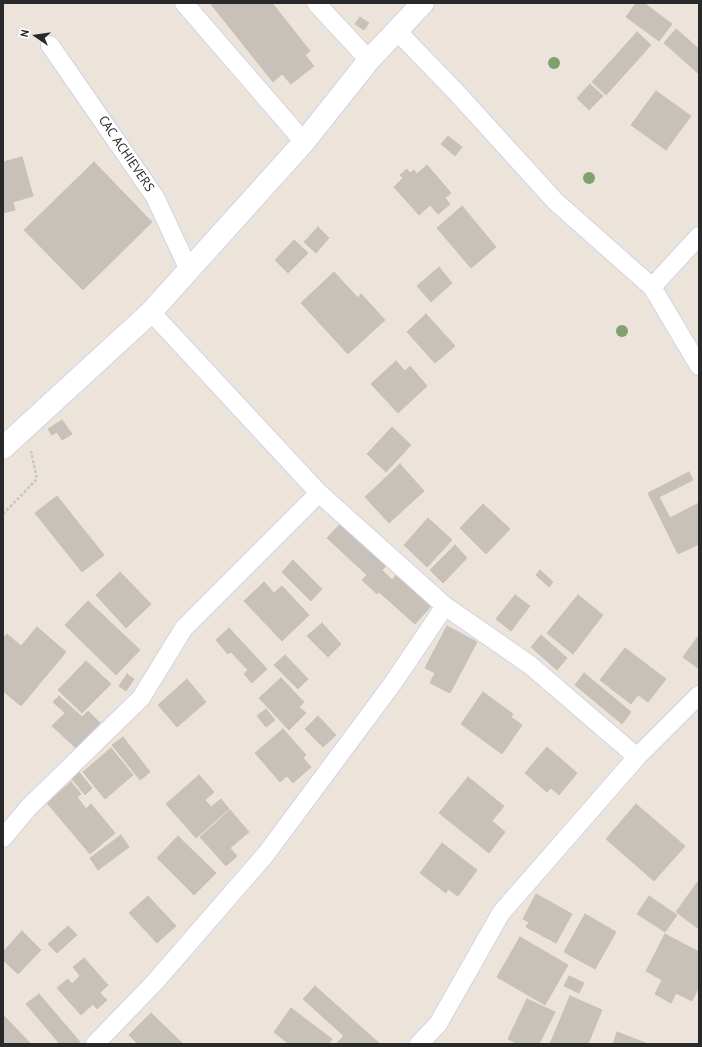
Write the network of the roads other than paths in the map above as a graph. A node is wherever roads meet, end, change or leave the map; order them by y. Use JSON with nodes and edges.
{"nodes":[{"id":1,"x":184,"y":3,"type":"edge"},
{"id":2,"x":316,"y":3,"type":"edge"},
{"id":3,"x":423,"y":3,"type":"edge"},
{"id":4,"x":397,"y":32,"type":"junction"},
{"id":5,"x":50,"y":45,"type":"dead end"},
{"id":6,"x":369,"y":60,"type":"junction"},
{"id":7,"x":304,"y":142,"type":"junction"},
{"id":8,"x":699,"y":236,"type":"edge"},
{"id":9,"x":189,"y":270,"type":"junction"},
{"id":10,"x":652,"y":287,"type":"junction"},
{"id":11,"x":151,"y":312,"type":"junction"},
{"id":12,"x":699,"y":366,"type":"edge"},
{"id":13,"x":3,"y":448,"type":"edge"},
{"id":14,"x":319,"y":493,"type":"junction"},
{"id":15,"x":445,"y":606,"type":"junction"},
{"id":16,"x":699,"y":695,"type":"edge"},
{"id":17,"x":637,"y":757,"type":"junction"},
{"id":18,"x":3,"y":838,"type":"edge"},
{"id":19,"x":95,"y":1044,"type":"edge"},
{"id":20,"x":419,"y":1044,"type":"edge"}],
"edges":[{"from":1,"to":7,"type":"street"},
{"from":2,"to":6,"type":"street"},
{"from":3,"to":4,"type":"street"},
{"from":4,"to":6,"type":"street"},
{"from":4,"to":10,"type":"street"},
{"from":5,"to":9,"type":"street","name":"CAC ACHIEVERS"},
{"from":6,"to":7,"type":"street"},
{"from":7,"to":9,"type":"street"},
{"from":8,"to":10,"type":"street"},
{"from":9,"to":11,"type":"street"},
{"from":10,"to":12,"type":"street"},
{"from":11,"to":13,"type":"street"},
{"from":11,"to":14,"type":"street"},
{"from":14,"to":15,"type":"street"},
{"from":14,"to":18,"type":"street"},
{"from":15,"to":17,"type":"street"},
{"from":15,"to":19,"type":"street"},
{"from":16,"to":17,"type":"street"},
{"from":17,"to":20,"type":"street"}]}
